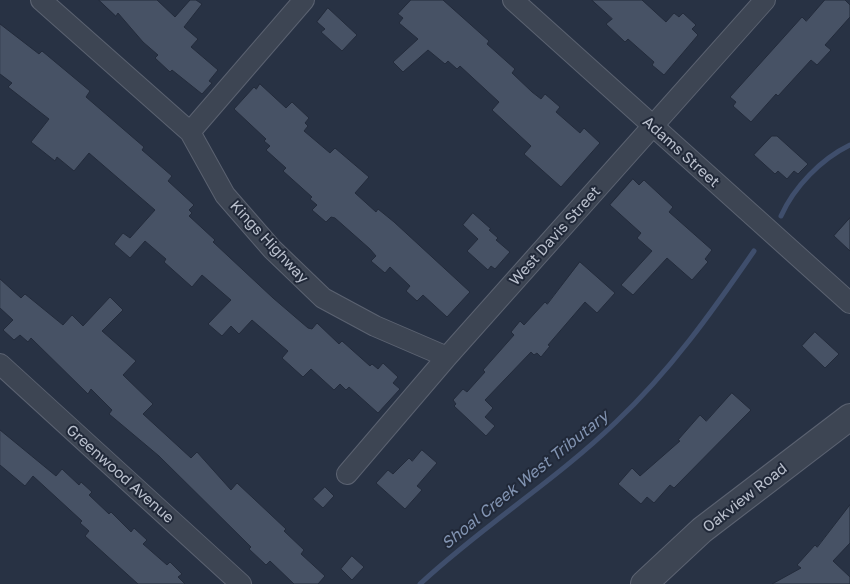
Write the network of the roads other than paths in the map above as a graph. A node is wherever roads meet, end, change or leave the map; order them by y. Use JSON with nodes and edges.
{"nodes":[{"id":1,"x":41,"y":0,"type":"edge"},
{"id":2,"x":304,"y":0,"type":"edge"},
{"id":3,"x":513,"y":0,"type":"edge"},
{"id":4,"x":765,"y":0,"type":"edge"},
{"id":5,"x":653,"y":128,"type":"junction"},
{"id":6,"x":190,"y":132,"type":"junction"},
{"id":7,"x":850,"y":303,"type":"edge"},
{"id":8,"x":447,"y":357,"type":"junction"},
{"id":9,"x":0,"y":364,"type":"edge"},
{"id":10,"x":850,"y":416,"type":"edge"},
{"id":11,"x":348,"y":474,"type":"dead end"},
{"id":12,"x":241,"y":584,"type":"edge"},
{"id":13,"x":644,"y":584,"type":"edge"}],
"edges":[{"from":1,"to":6,"type":"street","name":"Kings Highway"},
{"from":2,"to":6,"type":"street"},
{"from":3,"to":5,"type":"street","name":"Adams Street"},
{"from":4,"to":5,"type":"street","name":"West Davis Street"},
{"from":5,"to":7,"type":"street","name":"Adams Street"},
{"from":5,"to":8,"type":"street","name":"West Davis Street"},
{"from":6,"to":8,"type":"street","name":"Kings Highway"},
{"from":8,"to":11,"type":"street","name":"West Davis Street"},
{"from":9,"to":12,"type":"street","name":"Greenwood Avenue"},
{"from":10,"to":13,"type":"street","name":"Oakview Road"}]}
